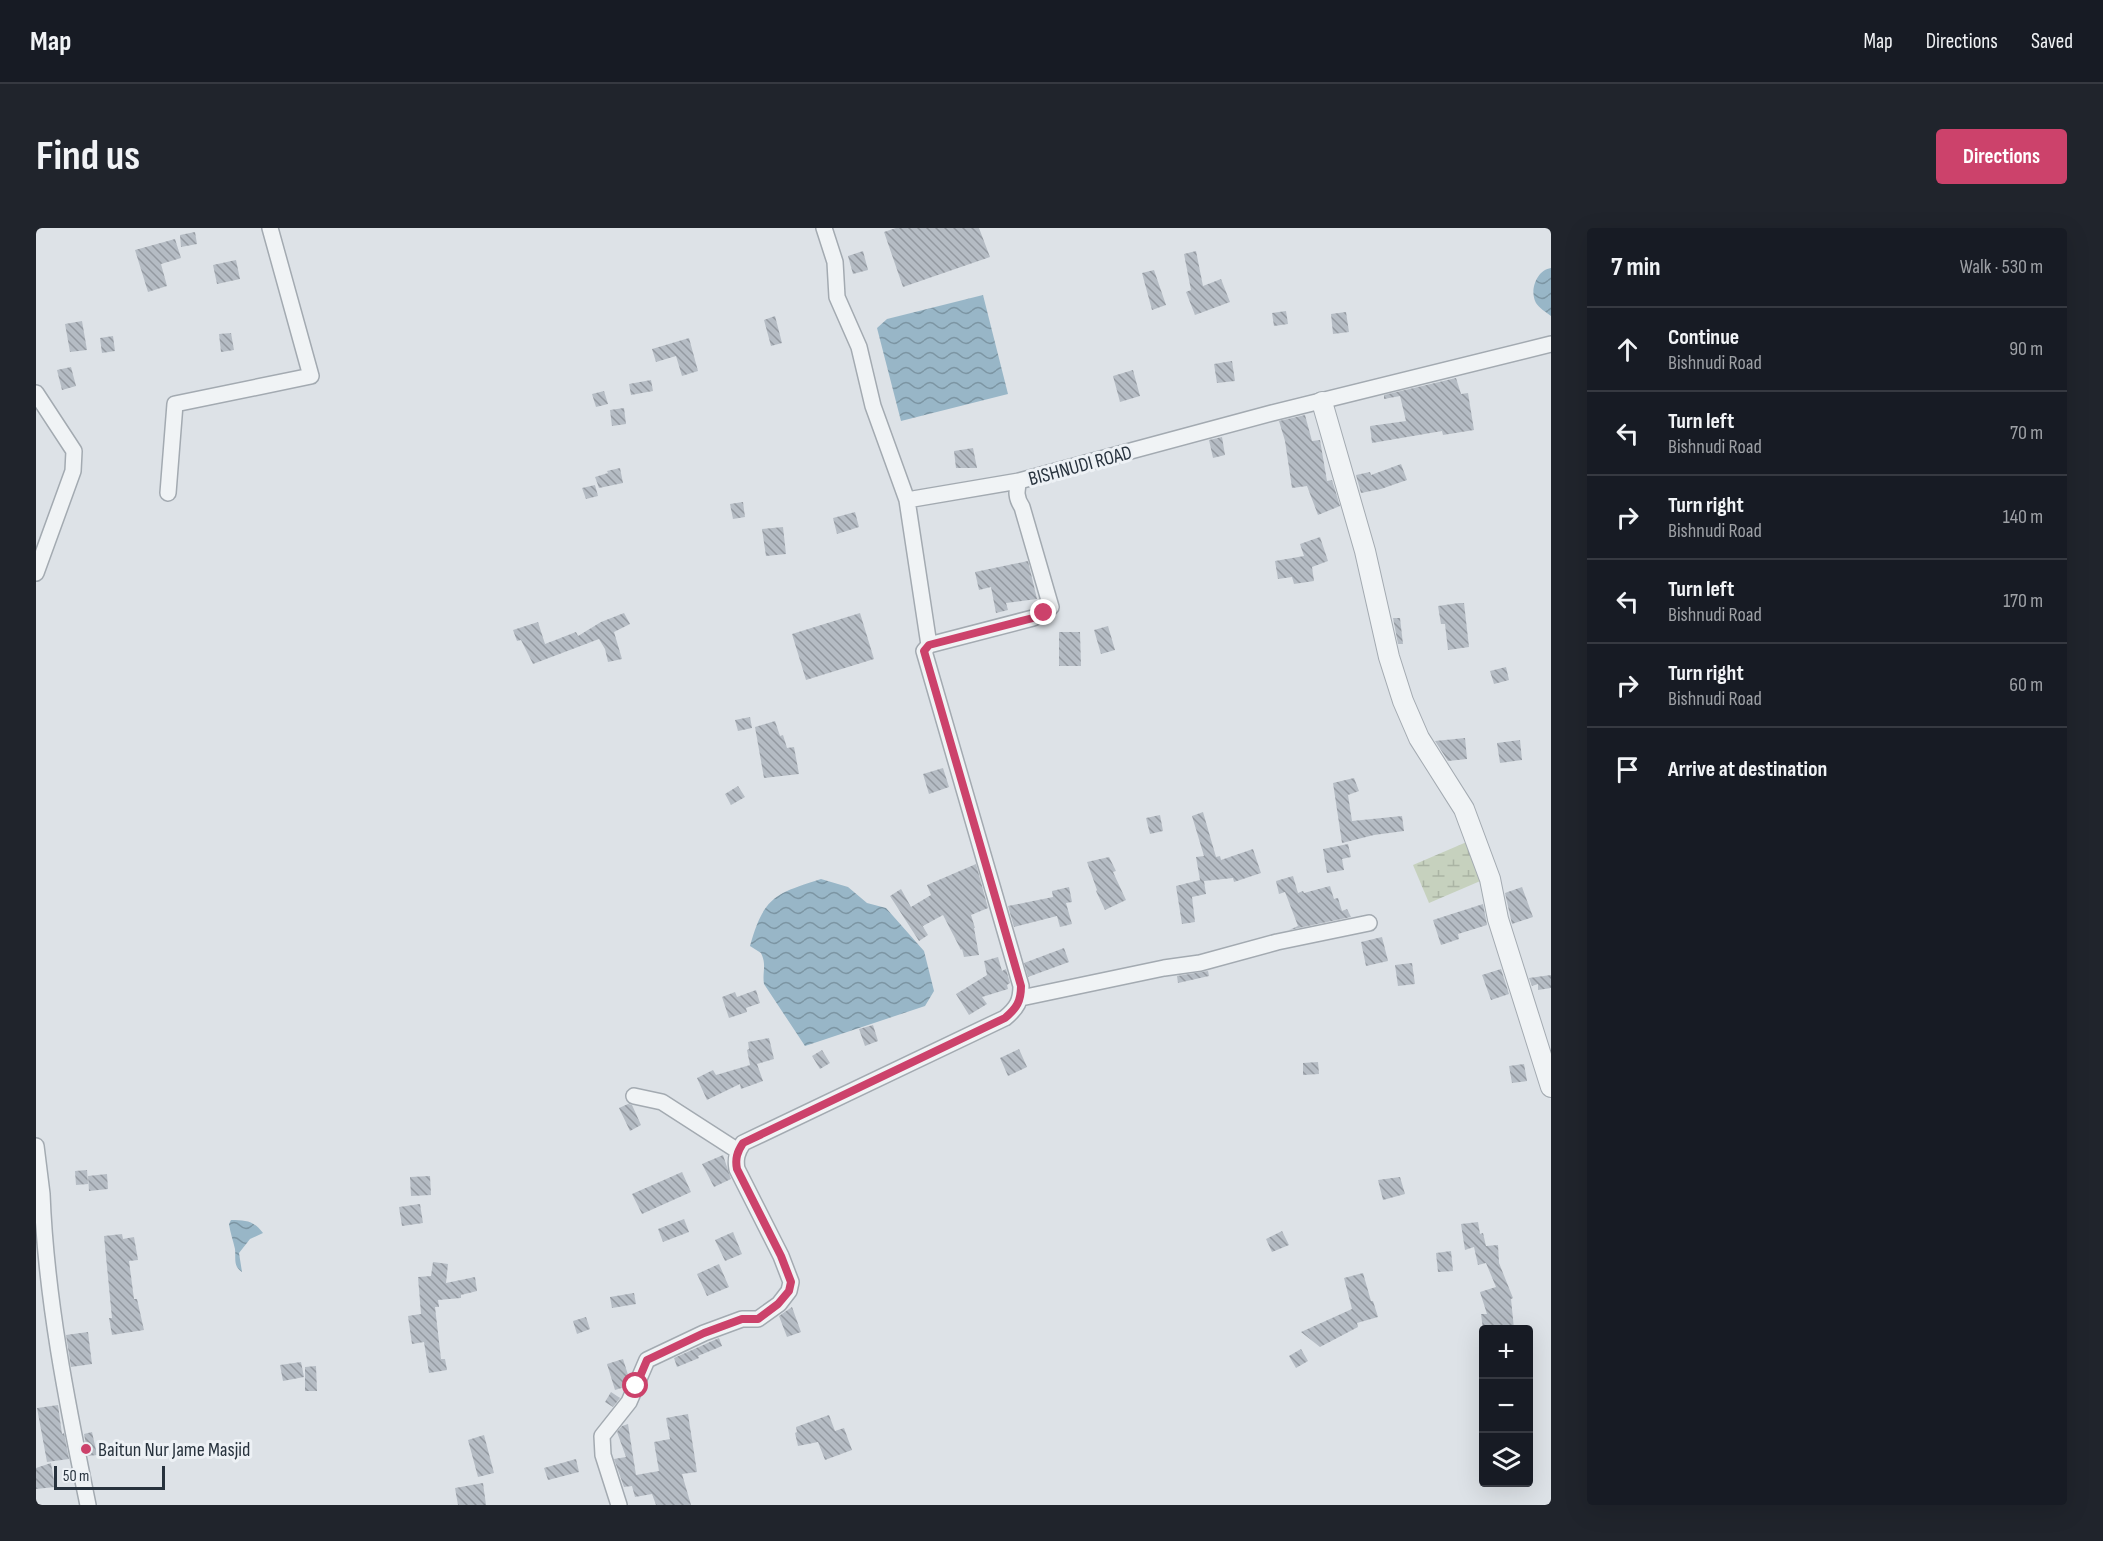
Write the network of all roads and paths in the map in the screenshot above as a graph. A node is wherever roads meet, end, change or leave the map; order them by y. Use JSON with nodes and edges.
{"nodes":[{"id":1,"x":270,"y":228,"type":"edge"},
{"id":2,"x":824,"y":228,"type":"edge"},
{"id":3,"x":1551,"y":344,"type":"edge"},
{"id":4,"x":36,"y":393,"type":"edge"},
{"id":5,"x":1323,"y":402,"type":"junction"},
{"id":6,"x":1019,"y":481,"type":"junction"},
{"id":7,"x":168,"y":493,"type":"dead end"},
{"id":8,"x":907,"y":500,"type":"junction"},
{"id":9,"x":36,"y":573,"type":"edge"},
{"id":10,"x":929,"y":645,"type":"junction"},
{"id":11,"x":1370,"y":923,"type":"dead end"},
{"id":12,"x":1021,"y":998,"type":"junction"},
{"id":13,"x":1551,"y":1087,"type":"edge"},
{"id":14,"x":634,"y":1096,"type":"dead end"},
{"id":15,"x":36,"y":1146,"type":"edge"},
{"id":16,"x":738,"y":1151,"type":"junction"},
{"id":17,"x":39,"y":1194,"type":"edge"},
{"id":18,"x":88,"y":1505,"type":"edge"},
{"id":19,"x":620,"y":1505,"type":"edge"}],
"edges":[{"from":1,"to":7,"type":"street"},
{"from":2,"to":8,"type":"street"},
{"from":3,"to":5,"type":"street","name":"BISHNUDI ROAD"},
{"from":4,"to":9,"type":"street"},
{"from":5,"to":6,"type":"street","name":"BISHNUDI ROAD"},
{"from":5,"to":13,"type":"street"},
{"from":6,"to":8,"type":"street"},
{"from":6,"to":10,"type":"street","name":"BISHNUDI ROAD"},
{"from":8,"to":10,"type":"street"},
{"from":10,"to":12,"type":"street"},
{"from":11,"to":12,"type":"street"},
{"from":12,"to":16,"type":"street"},
{"from":14,"to":16,"type":"street"},
{"from":15,"to":17,"type":"street"},
{"from":16,"to":19,"type":"street"},
{"from":17,"to":18,"type":"street"}]}
